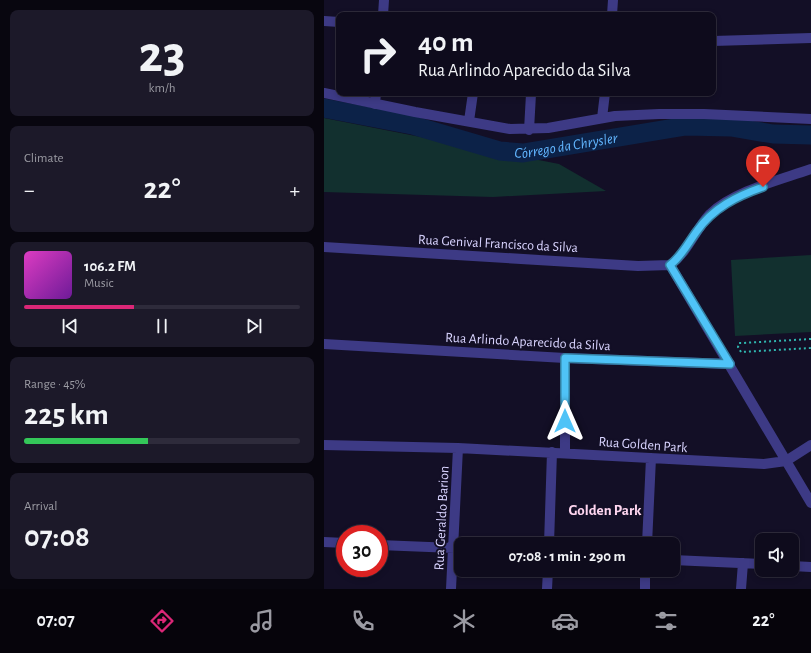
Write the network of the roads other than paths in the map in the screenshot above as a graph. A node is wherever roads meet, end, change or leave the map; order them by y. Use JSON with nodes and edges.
{"nodes":[{"id":1,"x":384,"y":0,"type":"edge"},
{"id":2,"x":613,"y":0,"type":"edge"},
{"id":3,"x":383,"y":12,"type":"edge"},
{"id":4,"x":612,"y":12,"type":"edge"},
{"id":5,"x":324,"y":21,"type":"edge"},
{"id":6,"x":336,"y":22,"type":"edge"},
{"id":7,"x":811,"y":38,"type":"edge"},
{"id":8,"x":716,"y":41,"type":"edge"},
{"id":9,"x":324,"y":93,"type":"edge"},
{"id":10,"x":336,"y":96,"type":"edge"},
{"id":11,"x":338,"y":96,"type":"edge"},
{"id":12,"x":376,"y":96,"type":"edge"},
{"id":13,"x":473,"y":96,"type":"edge"},
{"id":14,"x":531,"y":96,"type":"edge"},
{"id":15,"x":605,"y":96,"type":"edge"},
{"id":16,"x":375,"y":104,"type":"junction"},
{"id":17,"x":602,"y":118,"type":"junction"},
{"id":18,"x":811,"y":119,"type":"edge"},
{"id":19,"x":469,"y":121,"type":"junction"},
{"id":20,"x":529,"y":130,"type":"junction"},
{"id":21,"x":811,"y":169,"type":"edge"},
{"id":22,"x":324,"y":247,"type":"edge"},
{"id":23,"x":670,"y":265,"type":"junction"},
{"id":24,"x":324,"y":344,"type":"edge"},
{"id":25,"x":565,"y":358,"type":"junction"},
{"id":26,"x":730,"y":364,"type":"junction"},
{"id":27,"x":324,"y":445,"type":"edge"},
{"id":28,"x":811,"y":445,"type":"edge"},
{"id":29,"x":458,"y":448,"type":"junction"},
{"id":30,"x":552,"y":452,"type":"junction"},
{"id":31,"x":565,"y":453,"type":"junction"},
{"id":32,"x":651,"y":458,"type":"junction"},
{"id":33,"x":786,"y":461,"type":"junction"},
{"id":34,"x":811,"y":503,"type":"edge"},
{"id":35,"x":454,"y":537,"type":"edge"},
{"id":36,"x":549,"y":537,"type":"edge"},
{"id":37,"x":647,"y":537,"type":"edge"},
{"id":38,"x":324,"y":542,"type":"edge"},
{"id":39,"x":336,"y":543,"type":"edge"},
{"id":40,"x":388,"y":545,"type":"edge"},
{"id":41,"x":454,"y":548,"type":"joint"},
{"id":42,"x":680,"y":560,"type":"edge"},
{"id":43,"x":743,"y":563,"type":"junction"},
{"id":44,"x":755,"y":564,"type":"edge"},
{"id":45,"x":799,"y":566,"type":"edge"},
{"id":46,"x":811,"y":567,"type":"edge"},
{"id":47,"x":548,"y":577,"type":"edge"},
{"id":48,"x":645,"y":577,"type":"edge"},
{"id":49,"x":451,"y":589,"type":"edge"},
{"id":50,"x":547,"y":589,"type":"edge"},
{"id":51,"x":645,"y":589,"type":"edge"},
{"id":52,"x":742,"y":589,"type":"edge"}],
"edges":[{"from":1,"to":3,"type":"street"},
{"from":2,"to":4,"type":"street"},
{"from":5,"to":6,"type":"street"},
{"from":7,"to":8,"type":"street"},
{"from":9,"to":10,"type":"street"},
{"from":11,"to":16,"type":"street"},
{"from":12,"to":16,"type":"street"},
{"from":13,"to":19,"type":"street"},
{"from":14,"to":20,"type":"street"},
{"from":15,"to":17,"type":"street"},
{"from":16,"to":19,"type":"street"},
{"from":17,"to":18,"type":"street"},
{"from":17,"to":20,"type":"street"},
{"from":19,"to":20,"type":"street"},
{"from":21,"to":23,"type":"street"},
{"from":22,"to":23,"type":"street","name":"Rua Genival Francisco da Silva"},
{"from":23,"to":26,"type":"street"},
{"from":24,"to":25,"type":"street","name":"Rua Arlindo Aparecido da Silva"},
{"from":25,"to":26,"type":"street","name":"Rua Arlindo Aparecido da Silva"},
{"from":25,"to":31,"type":"street"},
{"from":26,"to":33,"type":"street"},
{"from":27,"to":29,"type":"street","name":"Rua Golden Park"},
{"from":28,"to":33,"type":"street","name":"Rua Golden Park"},
{"from":29,"to":30,"type":"street","name":"Rua Golden Park"},
{"from":29,"to":35,"type":"street","name":"Rua Geraldo Barion"},
{"from":30,"to":31,"type":"street","name":"Rua Golden Park"},
{"from":30,"to":36,"type":"street"},
{"from":31,"to":32,"type":"street","name":"Rua Golden Park"},
{"from":32,"to":33,"type":"street","name":"Rua Golden Park"},
{"from":32,"to":37,"type":"street"},
{"from":33,"to":34,"type":"street"},
{"from":38,"to":39,"type":"street"},
{"from":40,"to":41,"type":"street"},
{"from":41,"to":49,"type":"street","name":"Rua Geraldo Barion"},
{"from":42,"to":43,"type":"street"},
{"from":43,"to":44,"type":"street"},
{"from":43,"to":52,"type":"street"},
{"from":45,"to":46,"type":"street"},
{"from":47,"to":50,"type":"street"},
{"from":48,"to":51,"type":"street"}]}
